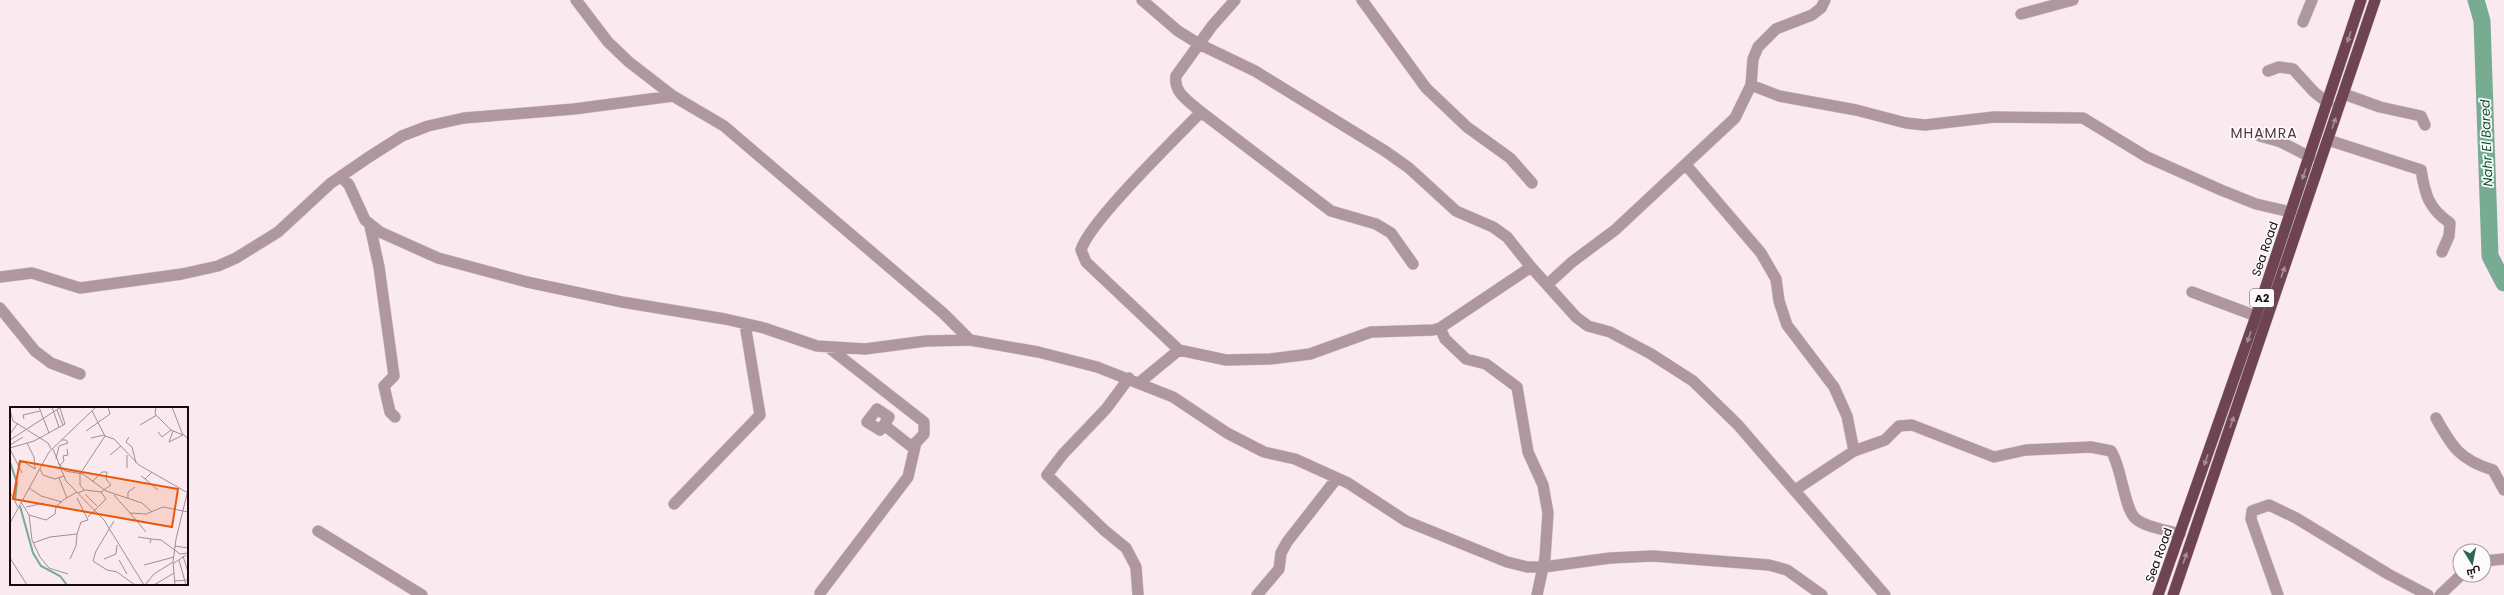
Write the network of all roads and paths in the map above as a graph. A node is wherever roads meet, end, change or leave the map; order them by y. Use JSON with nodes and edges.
{"nodes":[{"id":1,"x":576,"y":0,"type":"edge"},
{"id":2,"x":1142,"y":0,"type":"edge"},
{"id":3,"x":1235,"y":0,"type":"edge"},
{"id":4,"x":1362,"y":0,"type":"edge"},
{"id":5,"x":1825,"y":0,"type":"edge"},
{"id":6,"x":2073,"y":0,"type":"edge"},
{"id":7,"x":2312,"y":0,"type":"edge"},
{"id":8,"x":2361,"y":0,"type":"edge"},
{"id":9,"x":2375,"y":0,"type":"edge"},
{"id":10,"x":2021,"y":14,"type":"dead end"},
{"id":11,"x":2303,"y":22,"type":"dead end"},
{"id":12,"x":1199,"y":44,"type":"junction"},
{"id":13,"x":2268,"y":71,"type":"dead end"},
{"id":14,"x":1751,"y":85,"type":"junction"},
{"id":15,"x":2344,"y":94,"type":"junction"},
{"id":16,"x":673,"y":96,"type":"junction"},
{"id":17,"x":2328,"y":103,"type":"junction"},
{"id":18,"x":1201,"y":112,"type":"junction"},
{"id":19,"x":2425,"y":125,"type":"dead end"},
{"id":20,"x":2260,"y":136,"type":"dead end"},
{"id":21,"x":2328,"y":140,"type":"junction"},
{"id":22,"x":2310,"y":157,"type":"junction"},
{"id":23,"x":1686,"y":165,"type":"junction"},
{"id":24,"x":340,"y":176,"type":"junction"},
{"id":25,"x":1532,"y":183,"type":"dead end"},
{"id":26,"x":2291,"y":212,"type":"junction"},
{"id":27,"x":370,"y":226,"type":"junction"},
{"id":28,"x":2442,"y":252,"type":"dead end"},
{"id":29,"x":1413,"y":264,"type":"dead end"},
{"id":30,"x":1531,"y":268,"type":"junction"},
{"id":31,"x":0,"y":277,"type":"edge"},
{"id":32,"x":1548,"y":284,"type":"junction"},
{"id":33,"x":2192,"y":292,"type":"dead end"},
{"id":34,"x":0,"y":308,"type":"edge"},
{"id":35,"x":2256,"y":316,"type":"junction"},
{"id":36,"x":745,"y":324,"type":"junction"},
{"id":37,"x":1440,"y":328,"type":"junction"},
{"id":38,"x":970,"y":340,"type":"junction"},
{"id":39,"x":828,"y":347,"type":"junction"},
{"id":40,"x":1179,"y":350,"type":"junction"},
{"id":41,"x":80,"y":374,"type":"dead end"},
{"id":42,"x":1130,"y":378,"type":"junction"},
{"id":43,"x":1140,"y":382,"type":"junction"},
{"id":44,"x":395,"y":417,"type":"dead end"},
{"id":45,"x":2436,"y":418,"type":"dead end"},
{"id":46,"x":884,"y":424,"type":"dead end"},
{"id":47,"x":916,"y":442,"type":"junction"},
{"id":48,"x":1854,"y":450,"type":"junction"},
{"id":49,"x":1337,"y":478,"type":"junction"},
{"id":50,"x":1795,"y":490,"type":"junction"},
{"id":51,"x":2504,"y":490,"type":"edge"},
{"id":52,"x":674,"y":504,"type":"dead end"},
{"id":53,"x":318,"y":531,"type":"dead end"},
{"id":54,"x":2180,"y":534,"type":"junction"},
{"id":55,"x":2504,"y":559,"type":"edge"},
{"id":56,"x":2492,"y":560,"type":"edge"},
{"id":57,"x":1544,"y":567,"type":"junction"},
{"id":58,"x":2453,"y":583,"type":"edge"},
{"id":59,"x":820,"y":593,"type":"dead end"},
{"id":60,"x":422,"y":595,"type":"edge"},
{"id":61,"x":1138,"y":595,"type":"edge"},
{"id":62,"x":1256,"y":595,"type":"edge"},
{"id":63,"x":1537,"y":595,"type":"edge"},
{"id":64,"x":1822,"y":595,"type":"edge"},
{"id":65,"x":1885,"y":595,"type":"edge"},
{"id":66,"x":2158,"y":595,"type":"edge"},
{"id":67,"x":2173,"y":595,"type":"edge"},
{"id":68,"x":2278,"y":595,"type":"edge"},
{"id":69,"x":2428,"y":595,"type":"edge"},
{"id":70,"x":2440,"y":595,"type":"edge"}],
"edges":[{"from":1,"to":16,"type":"street"},
{"from":2,"to":12,"type":"street"},
{"from":3,"to":12,"type":"street"},
{"from":4,"to":25,"type":"street"},
{"from":5,"to":14,"type":"street"},
{"from":6,"to":10,"type":"street"},
{"from":7,"to":11,"type":"street"},
{"from":8,"to":17,"type":"highway","name":"Sea Road","number":"A2","one_way":true},
{"from":9,"to":15,"type":"highway","name":"Sea Road","number":"A2"},
{"from":12,"to":18,"type":"street"},
{"from":12,"to":30,"type":"street"},
{"from":13,"to":17,"type":"street"},
{"from":14,"to":23,"type":"street"},
{"from":14,"to":26,"type":"street"},
{"from":15,"to":19,"type":"street"},
{"from":21,"to":15,"type":"highway","name":"Sea Road","number":"A2","one_way":true},
{"from":16,"to":24,"type":"street"},
{"from":16,"to":38,"type":"street"},
{"from":17,"to":22,"type":"highway","name":"Sea Road","number":"A2"},
{"from":18,"to":29,"type":"street"},
{"from":18,"to":40,"type":"street"},
{"from":20,"to":22,"type":"street"},
{"from":21,"to":28,"type":"street"},
{"from":67,"to":21,"type":"highway","name":"Sea Road","number":"A2","one_way":true},
{"from":22,"to":26,"type":"highway","name":"Sea Road","number":"A2","one_way":true},
{"from":23,"to":32,"type":"street"},
{"from":23,"to":48,"type":"street"},
{"from":24,"to":27,"type":"street"},
{"from":24,"to":31,"type":"street"},
{"from":26,"to":35,"type":"highway","name":"Sea Road","number":"A2"},
{"from":27,"to":36,"type":"street"},
{"from":27,"to":44,"type":"street"},
{"from":30,"to":32,"type":"street"},
{"from":30,"to":37,"type":"street"},
{"from":32,"to":50,"type":"street"},
{"from":33,"to":35,"type":"street"},
{"from":34,"to":41,"type":"street"},
{"from":35,"to":54,"type":"highway","name":"Sea Road","number":"A2","one_way":true},
{"from":36,"to":39,"type":"street"},
{"from":36,"to":52,"type":"street"},
{"from":37,"to":40,"type":"street"},
{"from":37,"to":57,"type":"street"},
{"from":38,"to":39,"type":"street"},
{"from":38,"to":42,"type":"street"},
{"from":39,"to":47,"type":"street"},
{"from":40,"to":43,"type":"street"},
{"from":42,"to":43,"type":"street"},
{"from":42,"to":61,"type":"street"},
{"from":43,"to":49,"type":"street"},
{"from":45,"to":51,"type":"street"},
{"from":46,"to":47,"type":"street"},
{"from":47,"to":59,"type":"street"},
{"from":48,"to":50,"type":"street"},
{"from":48,"to":54,"type":"street"},
{"from":49,"to":57,"type":"street"},
{"from":49,"to":62,"type":"street"},
{"from":50,"to":65,"type":"street"},
{"from":53,"to":60,"type":"street"},
{"from":54,"to":66,"type":"highway","name":"Sea Road","number":"A2"},
{"from":55,"to":56,"type":"street"},
{"from":57,"to":63,"type":"street"},
{"from":57,"to":64,"type":"street"},
{"from":58,"to":70,"type":"street"},
{"from":68,"to":69,"type":"street"}]}
